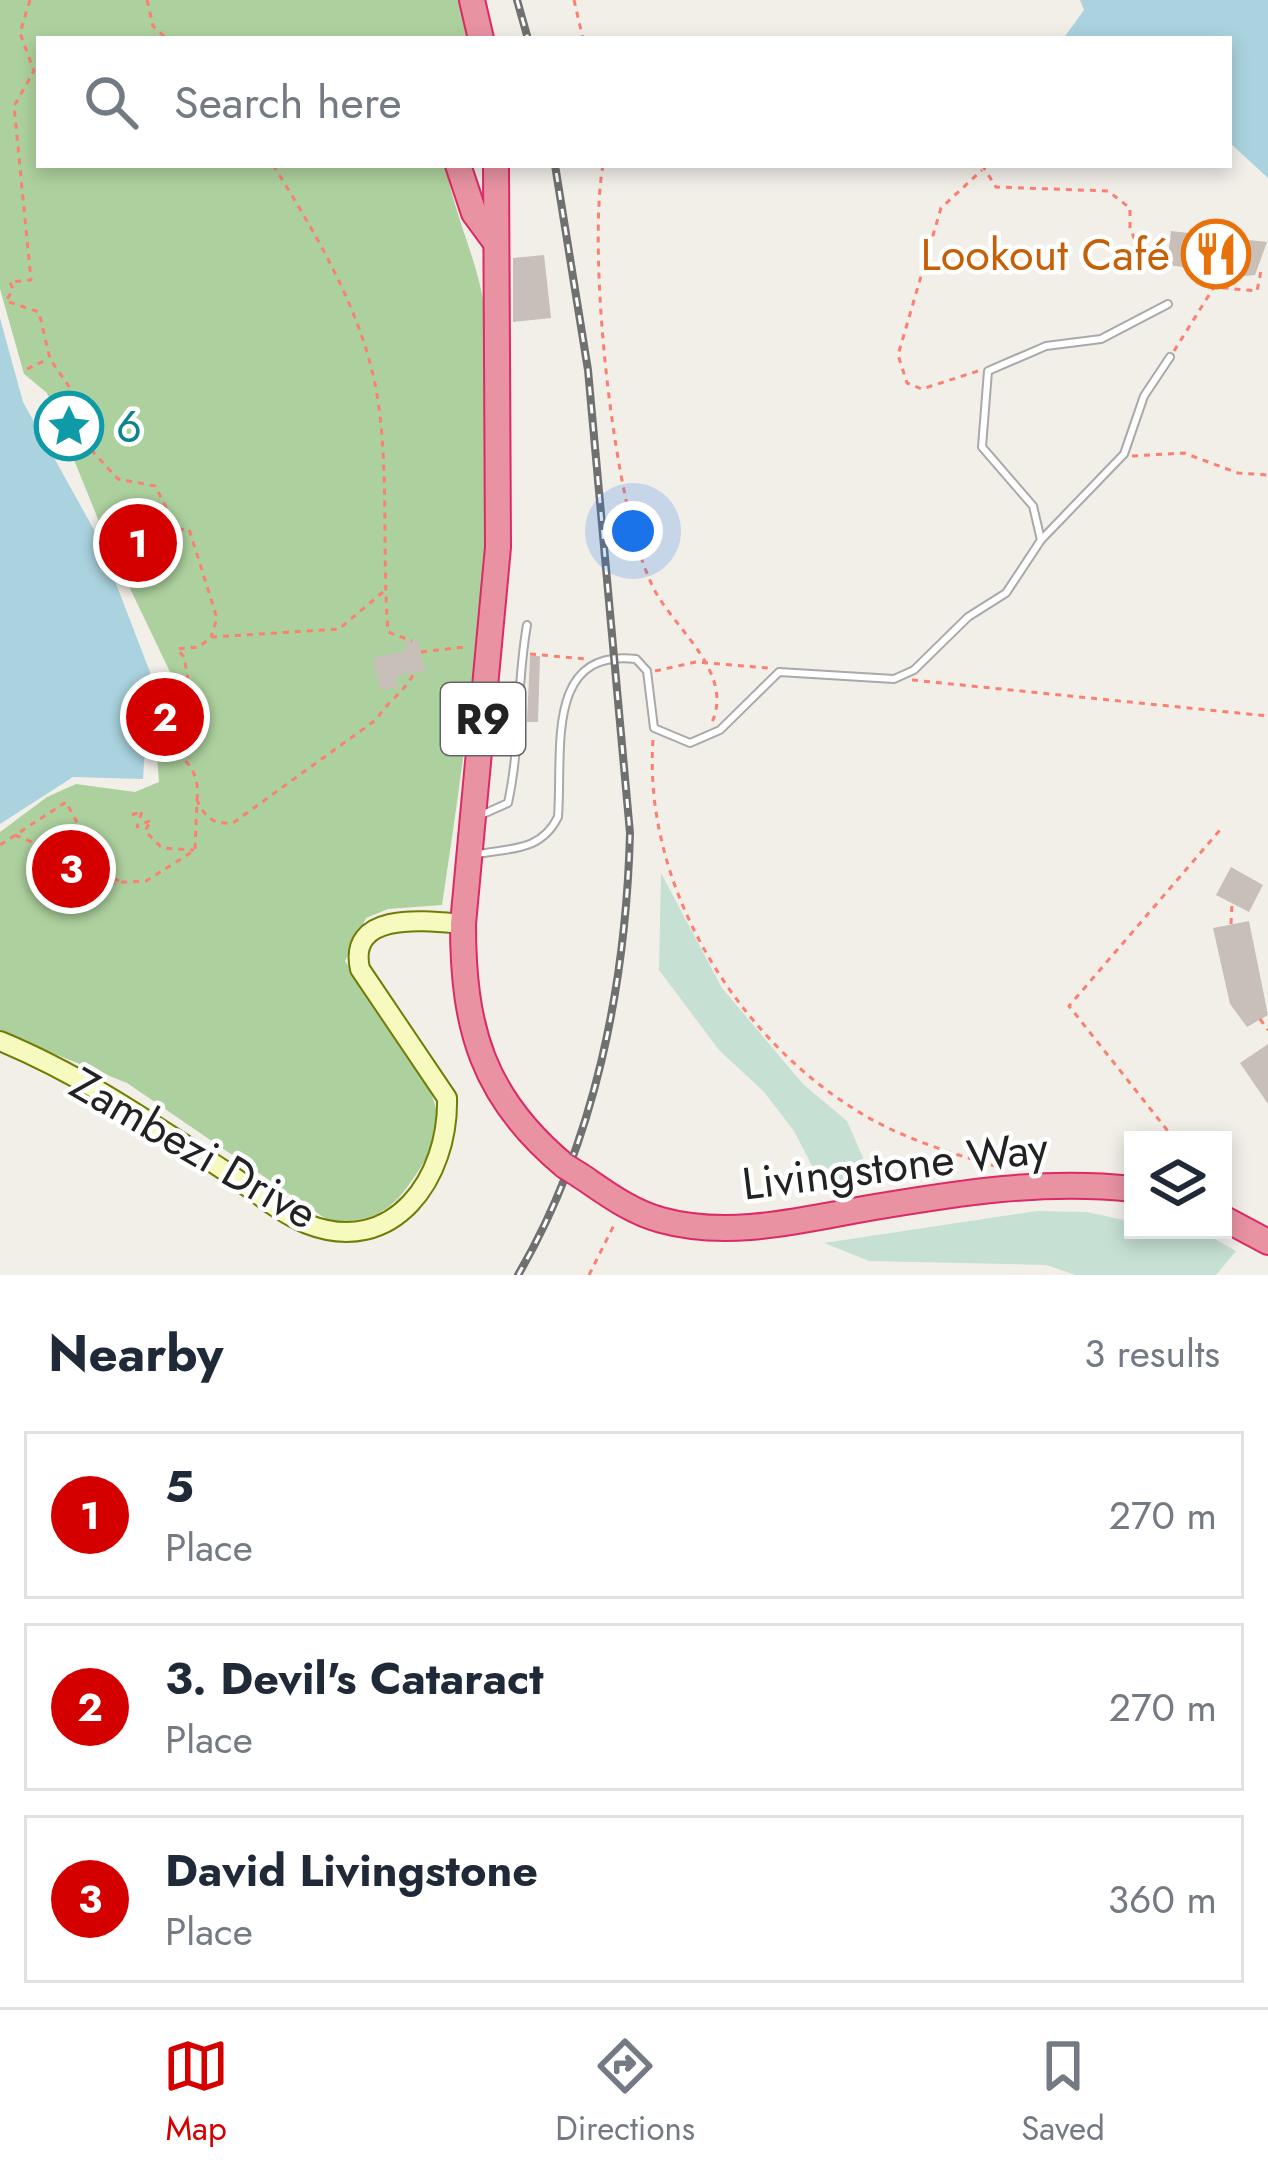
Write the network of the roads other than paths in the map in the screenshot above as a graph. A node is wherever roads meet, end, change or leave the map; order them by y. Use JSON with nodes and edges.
{"nodes":[{"id":1,"x":472,"y":0,"type":"edge"},
{"id":2,"x":480,"y":36,"type":"edge"},
{"id":3,"x":459,"y":168,"type":"edge"},
{"id":4,"x":496,"y":168,"type":"edge"},
{"id":5,"x":493,"y":239,"type":"junction"},
{"id":6,"x":1168,"y":304,"type":"dead end"},
{"id":7,"x":1170,"y":357,"type":"road end"},
{"id":8,"x":1042,"y":540,"type":"junction"},
{"id":9,"x":527,"y":626,"type":"dead end"},
{"id":10,"x":485,"y":704,"type":"junction"},
{"id":11,"x":515,"y":712,"type":"junction"},
{"id":12,"x":472,"y":818,"type":"junction"},
{"id":13,"x":469,"y":856,"type":"junction"},
{"id":14,"x":463,"y":924,"type":"junction"},
{"id":15,"x":0,"y":1041,"type":"edge"},
{"id":16,"x":1124,"y":1189,"type":"edge"},
{"id":17,"x":1232,"y":1223,"type":"edge"},
{"id":18,"x":1268,"y":1242,"type":"edge"}],
"edges":[{"from":1,"to":2,"type":"highway"},
{"from":3,"to":5,"type":"highway","name":"Livingstone Way","number":"R9"},
{"from":4,"to":5,"type":"highway","name":"Livingstone Way","number":"R9"},
{"from":5,"to":10,"type":"highway","name":"Livingstone Way","number":"R9"},
{"from":6,"to":8,"type":"lane"},
{"from":7,"to":8,"type":"lane"},
{"from":8,"to":13,"type":"lane"},
{"from":9,"to":11,"type":"lane"},
{"from":10,"to":11,"type":"lane"},
{"from":10,"to":12,"type":"highway","name":"Livingstone Way","number":"R9"},
{"from":11,"to":12,"type":"lane"},
{"from":12,"to":13,"type":"highway","name":"Livingstone Way","number":"R9"},
{"from":13,"to":14,"type":"highway","name":"Livingstone Way","number":"R9"},
{"from":14,"to":15,"type":"street","name":"Zambezi Drive"},
{"from":14,"to":16,"type":"highway","name":"Livingstone Way","number":"R9"},
{"from":17,"to":18,"type":"highway"}]}
